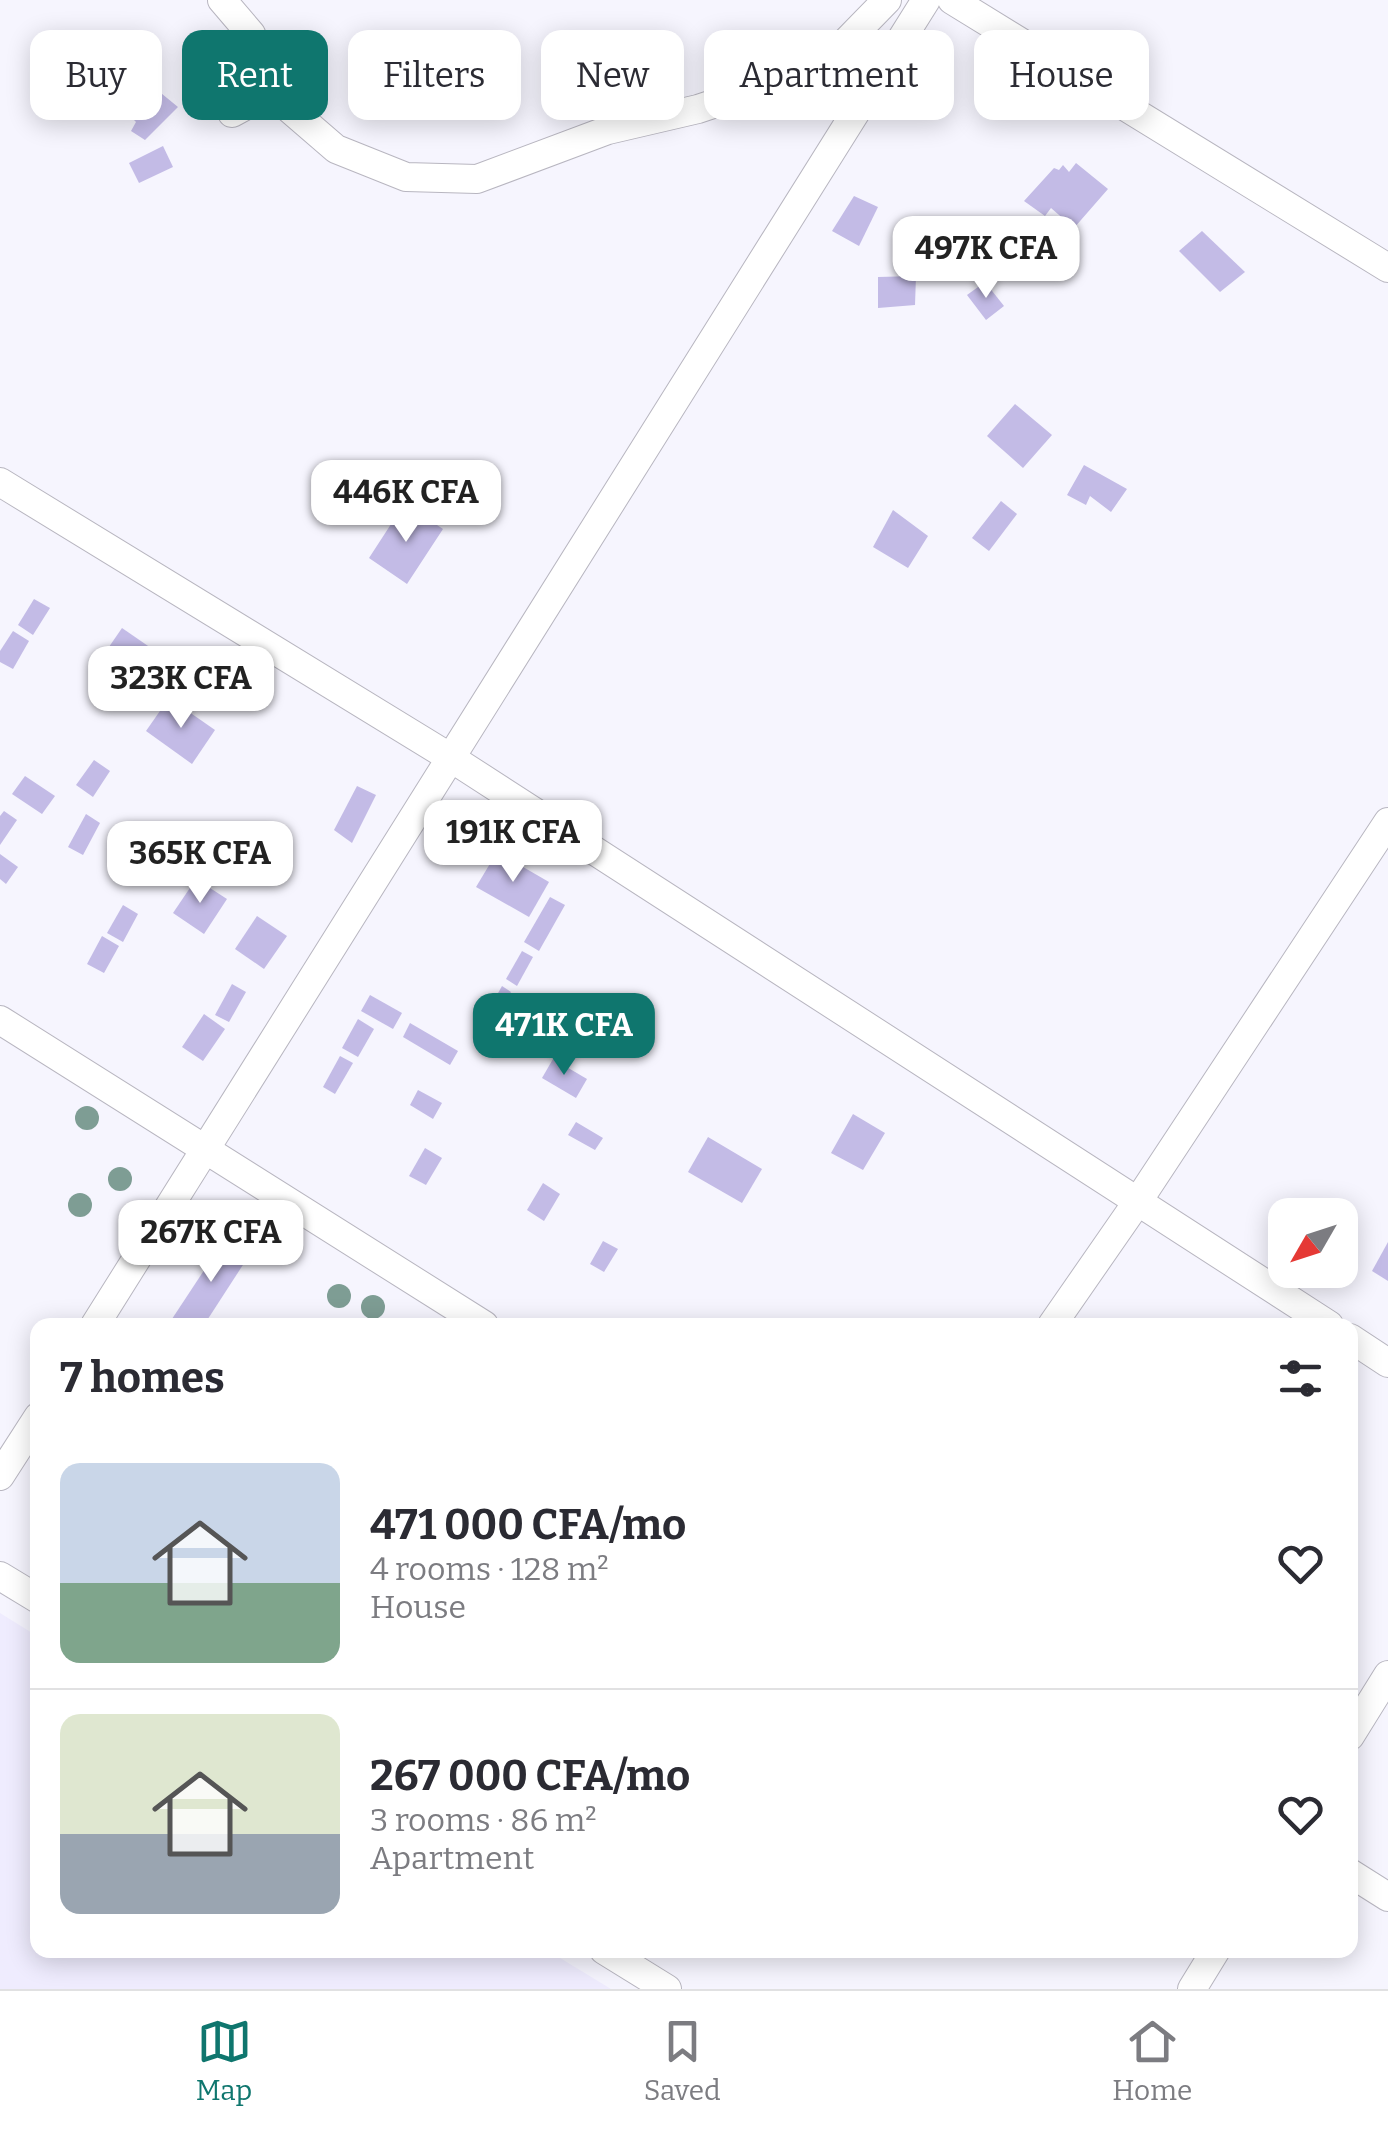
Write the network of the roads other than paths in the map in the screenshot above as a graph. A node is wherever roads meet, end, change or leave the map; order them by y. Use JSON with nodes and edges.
{"nodes":[{"id":1,"x":222,"y":0,"type":"edge"},
{"id":2,"x":887,"y":0,"type":"edge"},
{"id":3,"x":926,"y":0,"type":"edge"},
{"id":4,"x":952,"y":0,"type":"edge"},
{"id":5,"x":1388,"y":268,"type":"edge"},
{"id":6,"x":0,"y":482,"type":"edge"},
{"id":7,"x":450,"y":758,"type":"junction"},
{"id":8,"x":1388,"y":822,"type":"edge"},
{"id":9,"x":0,"y":1020,"type":"edge"},
{"id":10,"x":206,"y":1148,"type":"junction"},
{"id":11,"x":1138,"y":1201,"type":"junction"},
{"id":12,"x":99,"y":1318,"type":"edge"},
{"id":13,"x":473,"y":1318,"type":"edge"},
{"id":14,"x":1057,"y":1318,"type":"edge"},
{"id":15,"x":1319,"y":1318,"type":"edge"},
{"id":16,"x":1358,"y":1343,"type":"edge"},
{"id":17,"x":1388,"y":1363,"type":"edge"},
{"id":18,"x":30,"y":1429,"type":"edge"},
{"id":19,"x":0,"y":1476,"type":"edge"},
{"id":20,"x":0,"y":1576,"type":"edge"},
{"id":21,"x":30,"y":1594,"type":"edge"},
{"id":22,"x":1388,"y":1675,"type":"edge"},
{"id":23,"x":1358,"y":1723,"type":"edge"},
{"id":24,"x":1358,"y":1878,"type":"edge"},
{"id":25,"x":1388,"y":1897,"type":"edge"},
{"id":26,"x":617,"y":1958,"type":"edge"},
{"id":27,"x":1211,"y":1958,"type":"edge"},
{"id":28,"x":667,"y":1989,"type":"edge"},
{"id":29,"x":1192,"y":1989,"type":"edge"}],
"edges":[{"from":1,"to":2,"type":"street"},
{"from":3,"to":7,"type":"street"},
{"from":4,"to":5,"type":"street"},
{"from":6,"to":7,"type":"street"},
{"from":7,"to":10,"type":"street"},
{"from":7,"to":11,"type":"street"},
{"from":8,"to":11,"type":"street"},
{"from":9,"to":10,"type":"street"},
{"from":10,"to":12,"type":"street"},
{"from":10,"to":13,"type":"street"},
{"from":11,"to":14,"type":"street"},
{"from":11,"to":15,"type":"street"},
{"from":16,"to":17,"type":"street"},
{"from":18,"to":19,"type":"street"},
{"from":20,"to":21,"type":"street"},
{"from":22,"to":23,"type":"street"},
{"from":24,"to":25,"type":"street"},
{"from":26,"to":28,"type":"street"},
{"from":27,"to":29,"type":"street"}]}
